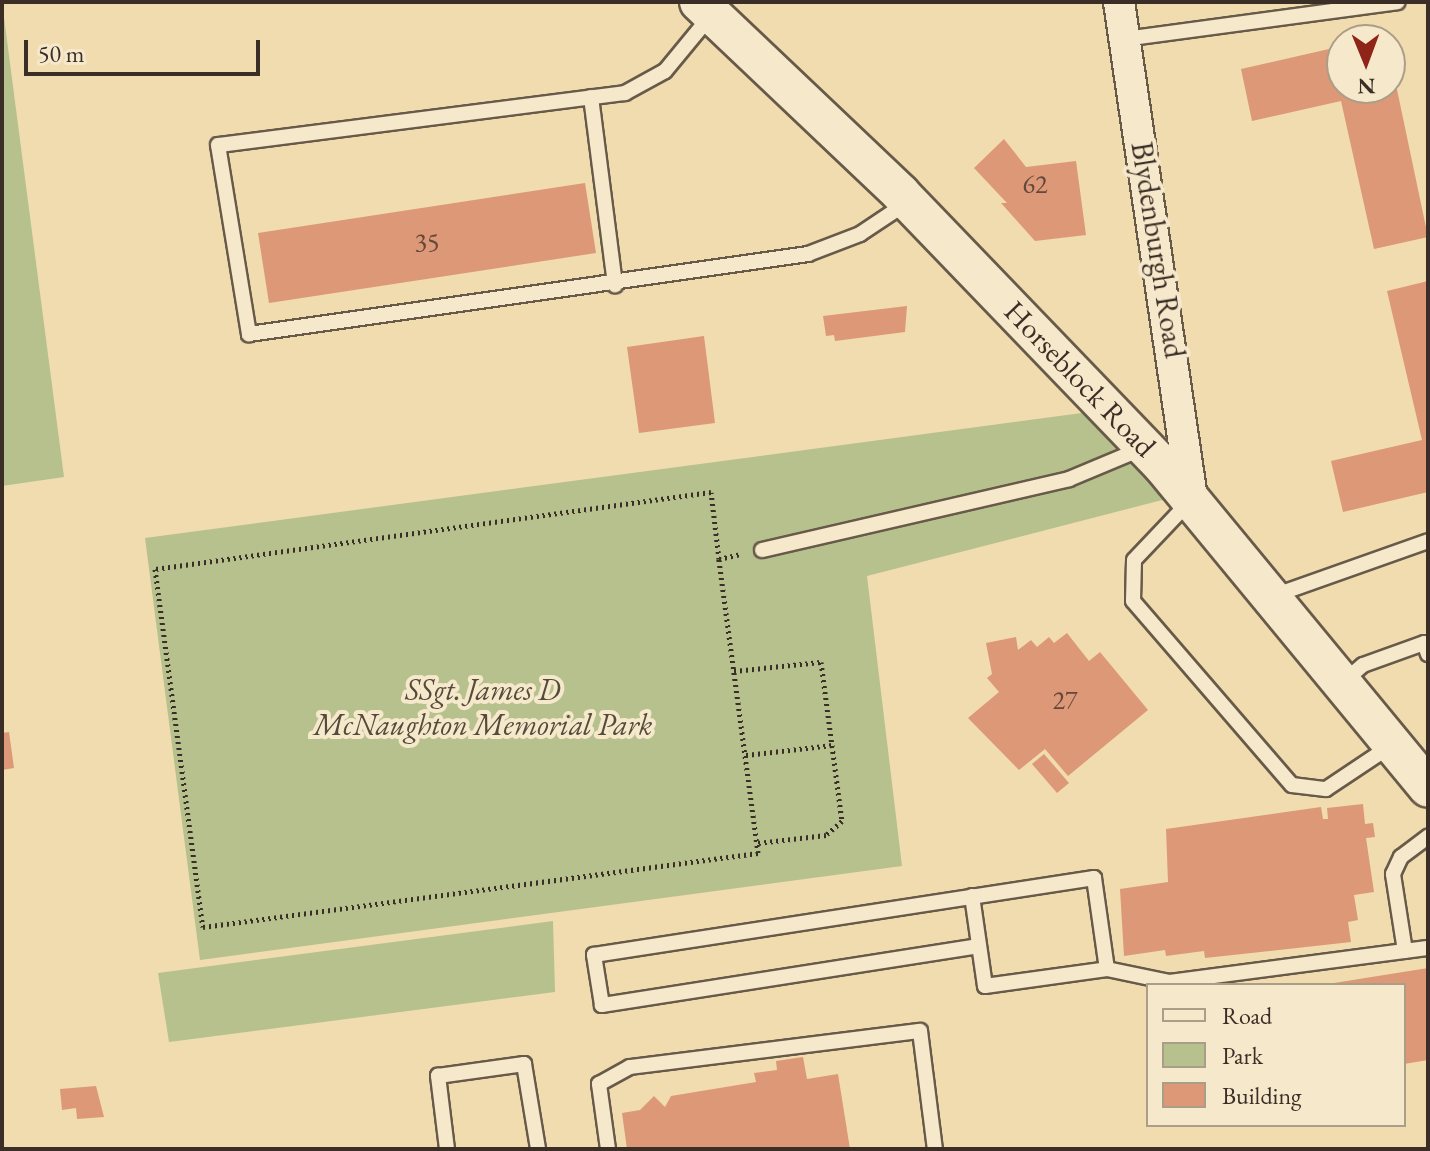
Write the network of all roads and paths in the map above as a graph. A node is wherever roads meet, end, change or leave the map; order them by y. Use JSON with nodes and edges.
{"nodes":[{"id":1,"x":1119,"y":2,"type":"edge"},
{"id":2,"x":1398,"y":2,"type":"edge"},
{"id":3,"x":705,"y":8,"type":"edge"},
{"id":4,"x":1125,"y":39,"type":"junction"},
{"id":5,"x":591,"y":97,"type":"junction"},
{"id":6,"x":908,"y":201,"type":"junction"},
{"id":7,"x":615,"y":285,"type":"junction"},
{"id":8,"x":1145,"y":447,"type":"junction"},
{"id":9,"x":1192,"y":498,"type":"junction"},
{"id":10,"x":1428,"y":541,"type":"edge"},
{"id":11,"x":762,"y":550,"type":"joint"},
{"id":12,"x":719,"y":559,"type":"junction"},
{"id":13,"x":1268,"y":597,"type":"junction"},
{"id":14,"x":1428,"y":654,"type":"edge"},
{"id":15,"x":734,"y":671,"type":"junction"},
{"id":16,"x":1341,"y":684,"type":"junction"},
{"id":17,"x":1393,"y":744,"type":"junction"},
{"id":18,"x":832,"y":745,"type":"junction"},
{"id":19,"x":745,"y":755,"type":"junction"},
{"id":20,"x":1428,"y":788,"type":"edge"},
{"id":21,"x":1428,"y":837,"type":"edge"},
{"id":22,"x":757,"y":843,"type":"junction"},
{"id":23,"x":972,"y":896,"type":"junction"},
{"id":24,"x":979,"y":946,"type":"junction"},
{"id":25,"x":1428,"y":948,"type":"edge"},
{"id":26,"x":1405,"y":951,"type":"junction"},
{"id":27,"x":1107,"y":969,"type":"junction"},
{"id":28,"x":447,"y":1149,"type":"edge"},
{"id":29,"x":538,"y":1149,"type":"edge"},
{"id":30,"x":608,"y":1149,"type":"edge"},
{"id":31,"x":935,"y":1149,"type":"edge"}],
"edges":[{"from":1,"to":4,"type":"street","name":"Blydenburgh Road"},
{"from":2,"to":4,"type":"lane"},
{"from":3,"to":5,"type":"lane"},
{"from":3,"to":6,"type":"street","name":"Horseblock Road"},
{"from":4,"to":9,"type":"street","name":"Blydenburgh Road"},
{"from":5,"to":7,"type":"lane"},
{"from":5,"to":7,"type":"lane"},
{"from":6,"to":7,"type":"lane"},
{"from":6,"to":8,"type":"street","name":"Horseblock Road"},
{"from":8,"to":9,"type":"street","name":"Horseblock Road"},
{"from":8,"to":11,"type":"lane"},
{"from":9,"to":13,"type":"street","name":"Horseblock Road"},
{"from":9,"to":17,"type":"lane"},
{"from":10,"to":13,"type":"lane"},
{"from":11,"to":12,"type":"path"},
{"from":12,"to":15,"type":"path"},
{"from":12,"to":22,"type":"path"},
{"from":13,"to":16,"type":"street","name":"Horseblock Road"},
{"from":14,"to":16,"type":"lane"},
{"from":15,"to":18,"type":"path"},
{"from":15,"to":19,"type":"path"},
{"from":16,"to":17,"type":"street","name":"Horseblock Road"},
{"from":17,"to":20,"type":"street","name":"Horseblock Road"},
{"from":18,"to":19,"type":"path"},
{"from":18,"to":22,"type":"path"},
{"from":19,"to":22,"type":"path"},
{"from":21,"to":26,"type":"lane"},
{"from":23,"to":24,"type":"lane"},
{"from":23,"to":24,"type":"lane"},
{"from":23,"to":27,"type":"lane"},
{"from":24,"to":27,"type":"lane"},
{"from":25,"to":26,"type":"lane"},
{"from":26,"to":27,"type":"lane"},
{"from":28,"to":29,"type":"lane"},
{"from":30,"to":31,"type":"lane"}]}
